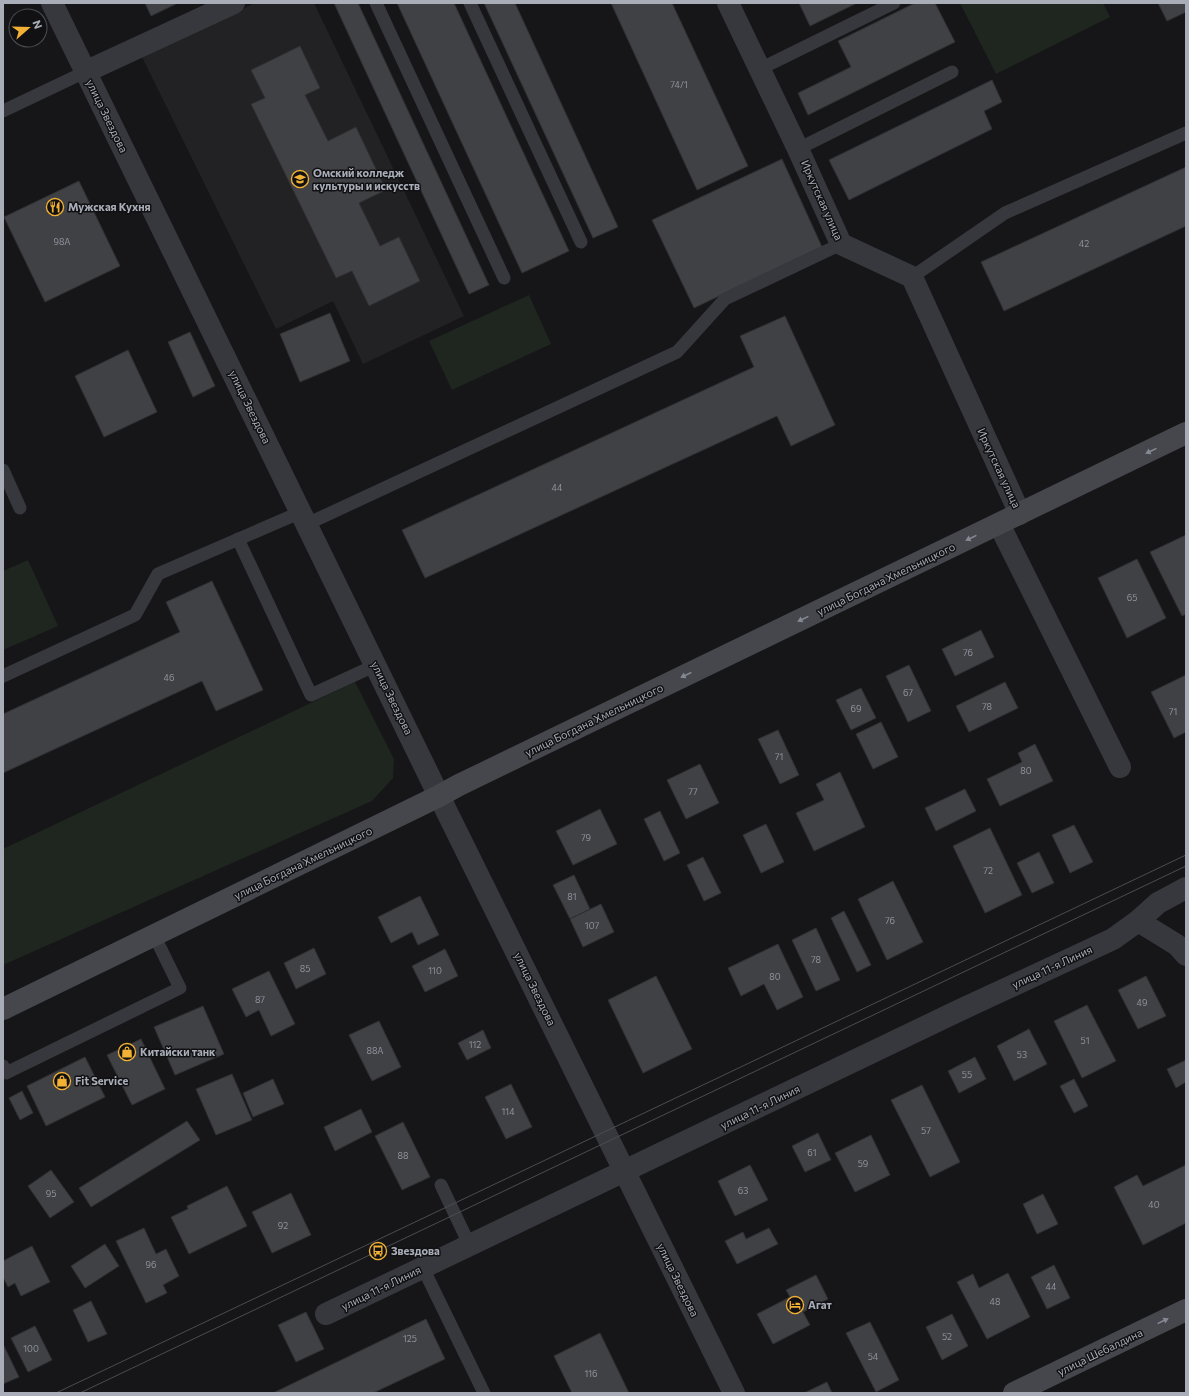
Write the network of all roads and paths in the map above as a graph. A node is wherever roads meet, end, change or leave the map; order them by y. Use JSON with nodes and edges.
{"nodes":[{"id":1,"x":52,"y":3,"type":"edge"},
{"id":2,"x":234,"y":3,"type":"edge"},
{"id":3,"x":376,"y":3,"type":"edge"},
{"id":4,"x":470,"y":3,"type":"edge"},
{"id":5,"x":728,"y":3,"type":"edge"},
{"id":6,"x":894,"y":3,"type":"edge"},
{"id":7,"x":760,"y":69,"type":"junction"},
{"id":8,"x":85,"y":72,"type":"junction"},
{"id":9,"x":952,"y":72,"type":"dead end"},
{"id":10,"x":3,"y":111,"type":"edge"},
{"id":11,"x":1186,"y":133,"type":"edge"},
{"id":12,"x":798,"y":149,"type":"junction"},
{"id":13,"x":581,"y":242,"type":"dead end"},
{"id":14,"x":841,"y":244,"type":"junction"},
{"id":15,"x":912,"y":277,"type":"junction"},
{"id":16,"x":504,"y":278,"type":"dead end"},
{"id":17,"x":1186,"y":434,"type":"edge"},
{"id":18,"x":3,"y":470,"type":"edge"},
{"id":19,"x":20,"y":508,"type":"dead end"},
{"id":20,"x":1020,"y":514,"type":"junction"},
{"id":21,"x":304,"y":518,"type":"junction"},
{"id":22,"x":999,"y":524,"type":"junction"},
{"id":23,"x":238,"y":539,"type":"junction"},
{"id":24,"x":376,"y":665,"type":"junction"},
{"id":25,"x":3,"y":676,"type":"edge"},
{"id":26,"x":1120,"y":767,"type":"dead end"},
{"id":27,"x":440,"y":796,"type":"junction"},
{"id":28,"x":1186,"y":888,"type":"edge"},
{"id":29,"x":1138,"y":921,"type":"junction"},
{"id":30,"x":154,"y":935,"type":"junction"},
{"id":31,"x":1186,"y":955,"type":"edge"},
{"id":32,"x":3,"y":1009,"type":"edge"},
{"id":33,"x":3,"y":1066,"type":"edge"},
{"id":34,"x":625,"y":1172,"type":"junction"},
{"id":35,"x":440,"y":1185,"type":"dead end"},
{"id":36,"x":470,"y":1246,"type":"junction"},
{"id":37,"x":423,"y":1268,"type":"junction"},
{"id":38,"x":1186,"y":1310,"type":"edge"},
{"id":39,"x":326,"y":1314,"type":"dead end"},
{"id":40,"x":484,"y":1393,"type":"edge"},
{"id":41,"x":734,"y":1393,"type":"edge"},
{"id":42,"x":1014,"y":1393,"type":"edge"}],
"edges":[{"from":1,"to":8,"type":"street","name":"улица Звездова"},
{"from":2,"to":8,"type":"street"},
{"from":3,"to":16,"type":"lane"},
{"from":4,"to":13,"type":"lane"},
{"from":5,"to":7,"type":"street","name":"Иркутская улица"},
{"from":6,"to":7,"type":"lane"},
{"from":7,"to":12,"type":"street","name":"Иркутская улица"},
{"from":8,"to":10,"type":"lane"},
{"from":8,"to":21,"type":"street","name":"улица Звездова"},
{"from":9,"to":12,"type":"lane"},
{"from":11,"to":15,"type":"lane"},
{"from":12,"to":14,"type":"street","name":"Иркутская улица"},
{"from":14,"to":15,"type":"street","name":"Иркутская улица"},
{"from":14,"to":21,"type":"lane"},
{"from":15,"to":20,"type":"street","name":"Иркутская улица"},
{"from":17,"to":20,"type":"main road","name":"улица Богдана Хмельницкого","one_way":true},
{"from":18,"to":19,"type":"lane"},
{"from":20,"to":22,"type":"main road","name":"улица Богдана Хмельницкого"},
{"from":21,"to":23,"type":"lane"},
{"from":21,"to":24,"type":"street","name":"улица Звездова"},
{"from":22,"to":26,"type":"street"},
{"from":22,"to":27,"type":"main road","name":"улица Богдана Хмельницкого","one_way":true},
{"from":23,"to":24,"type":"lane"},
{"from":23,"to":25,"type":"lane"},
{"from":24,"to":27,"type":"street","name":"улица Звездова"},
{"from":27,"to":30,"type":"main road","name":"улица Богдана Хмельницкого"},
{"from":27,"to":34,"type":"street","name":"улица Звездова"},
{"from":28,"to":29,"type":"street","name":"улица 11-я Линия"},
{"from":29,"to":31,"type":"street"},
{"from":29,"to":34,"type":"street","name":"улица 11-я Линия"},
{"from":30,"to":32,"type":"main road","name":"улица Богдана Хмельницкого"},
{"from":30,"to":33,"type":"lane"},
{"from":34,"to":36,"type":"street","name":"улица 11-я Линия"},
{"from":34,"to":41,"type":"street","name":"улица Звездова"},
{"from":35,"to":36,"type":"lane"},
{"from":36,"to":37,"type":"street","name":"улица 11-я Линия"},
{"from":37,"to":39,"type":"street","name":"улица 11-я Линия"},
{"from":37,"to":40,"type":"lane"},
{"from":42,"to":38,"type":"main road","name":"улица Шебалдина","one_way":true}]}
